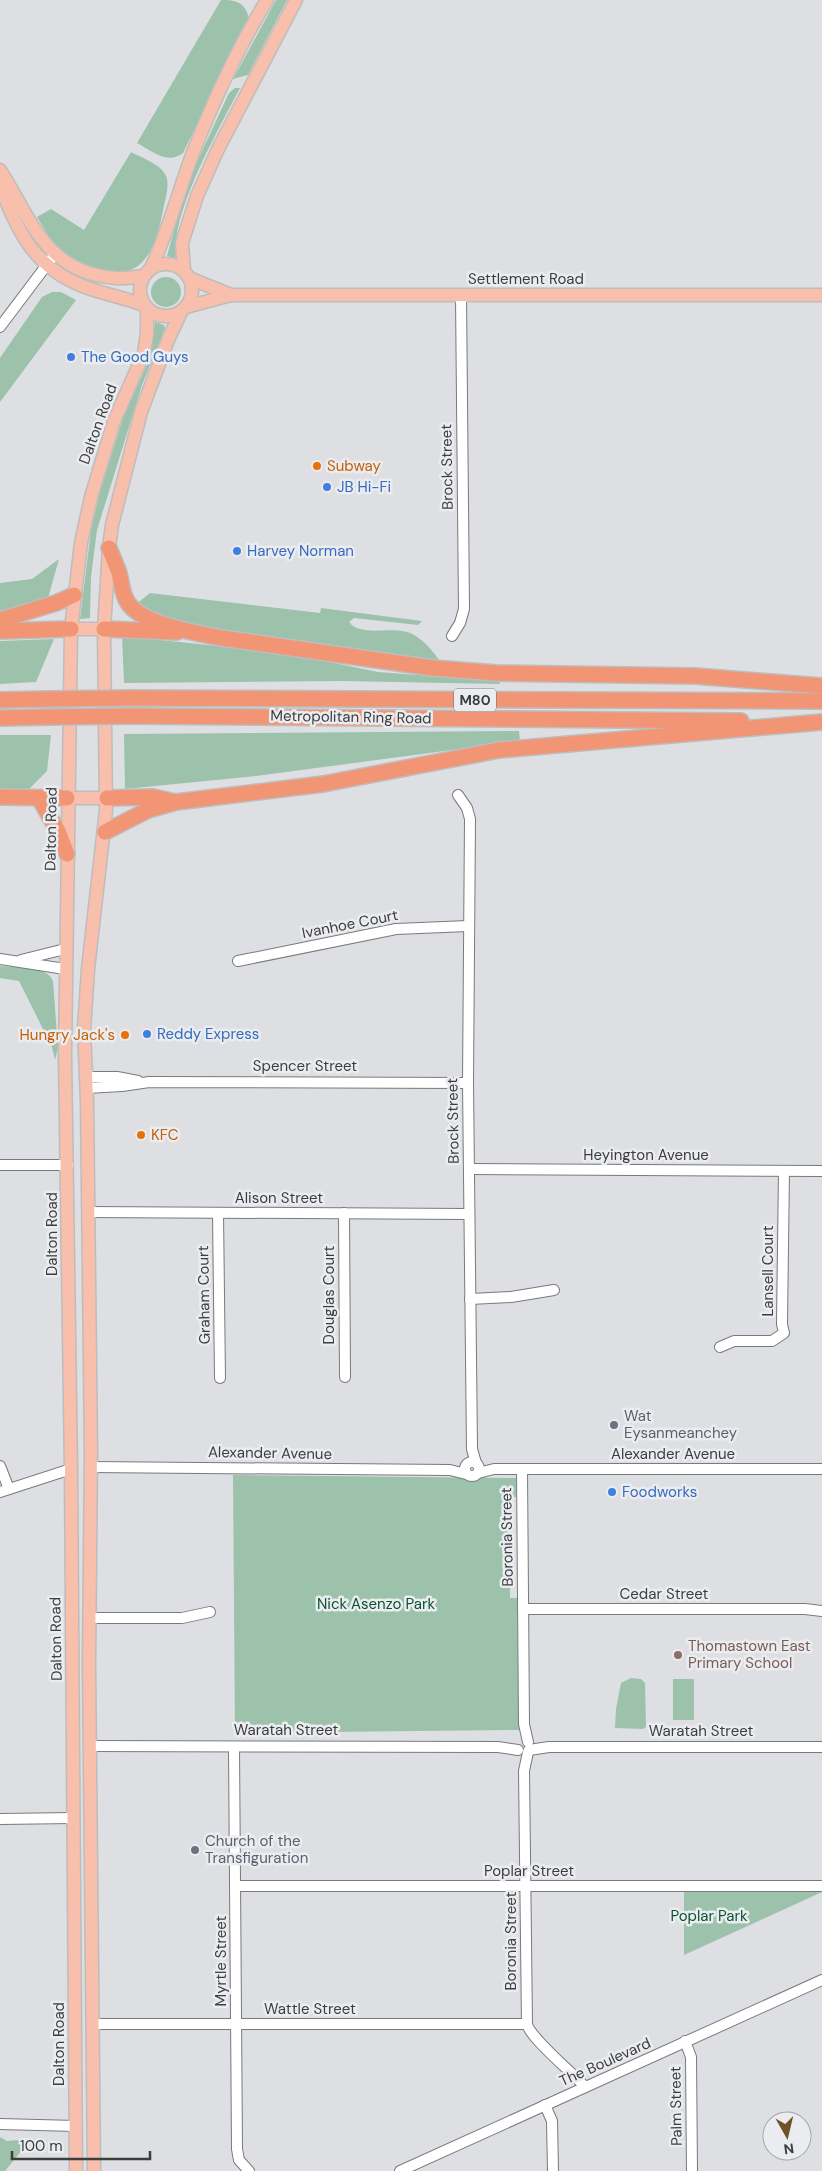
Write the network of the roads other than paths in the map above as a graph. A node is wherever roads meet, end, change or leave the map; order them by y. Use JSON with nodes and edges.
{"nodes":[{"id":1,"x":267,"y":0,"type":"edge"},
{"id":2,"x":296,"y":0,"type":"edge"},
{"id":3,"x":0,"y":170,"type":"edge"},
{"id":4,"x":0,"y":185,"type":"edge"},
{"id":5,"x":55,"y":254,"type":"junction"},
{"id":6,"x":48,"y":266,"type":"junction"},
{"id":7,"x":147,"y":273,"type":"junction"},
{"id":8,"x":186,"y":274,"type":"junction"},
{"id":9,"x":230,"y":295,"type":"junction"},
{"id":10,"x":822,"y":295,"type":"edge"},
{"id":11,"x":461,"y":296,"type":"junction"},
{"id":12,"x":145,"y":307,"type":"junction"},
{"id":13,"x":184,"y":309,"type":"junction"},
{"id":14,"x":0,"y":327,"type":"edge"},
{"id":15,"x":109,"y":548,"type":"junction"},
{"id":16,"x":74,"y":595,"type":"junction"},
{"id":17,"x":0,"y":620,"type":"edge"},
{"id":18,"x":71,"y":629,"type":"junction"},
{"id":19,"x":104,"y":629,"type":"junction"},
{"id":20,"x":0,"y":631,"type":"edge"},
{"id":21,"x":189,"y":632,"type":"junction"},
{"id":22,"x":452,"y":636,"type":"dead end"},
{"id":23,"x":822,"y":686,"type":"edge"},
{"id":24,"x":0,"y":700,"type":"edge"},
{"id":25,"x":822,"y":701,"type":"edge"},
{"id":26,"x":0,"y":718,"type":"edge"},
{"id":27,"x":822,"y":722,"type":"edge"},
{"id":28,"x":458,"y":795,"type":"dead end"},
{"id":29,"x":0,"y":797,"type":"edge"},
{"id":30,"x":39,"y":798,"type":"junction"},
{"id":31,"x":67,"y":798,"type":"junction"},
{"id":32,"x":107,"y":798,"type":"junction"},
{"id":33,"x":176,"y":802,"type":"junction"},
{"id":34,"x":105,"y":832,"type":"junction"},
{"id":35,"x":66,"y":854,"type":"junction"},
{"id":36,"x":468,"y":926,"type":"junction"},
{"id":37,"x":65,"y":950,"type":"junction"},
{"id":38,"x":0,"y":959,"type":"edge"},
{"id":39,"x":15,"y":961,"type":"junction"},
{"id":40,"x":238,"y":961,"type":"dead end"},
{"id":41,"x":65,"y":968,"type":"junction"},
{"id":42,"x":66,"y":1082,"type":"junction"},
{"id":43,"x":85,"y":1083,"type":"junction"},
{"id":44,"x":468,"y":1083,"type":"junction"},
{"id":45,"x":0,"y":1165,"type":"edge"},
{"id":46,"x":68,"y":1165,"type":"junction"},
{"id":47,"x":469,"y":1169,"type":"junction"},
{"id":48,"x":784,"y":1171,"type":"junction"},
{"id":49,"x":822,"y":1171,"type":"edge"},
{"id":50,"x":88,"y":1212,"type":"junction"},
{"id":51,"x":218,"y":1212,"type":"junction"},
{"id":52,"x":344,"y":1213,"type":"junction"},
{"id":53,"x":469,"y":1214,"type":"junction"},
{"id":54,"x":554,"y":1290,"type":"dead end"},
{"id":55,"x":470,"y":1299,"type":"junction"},
{"id":56,"x":720,"y":1347,"type":"dead end"},
{"id":57,"x":345,"y":1377,"type":"dead end"},
{"id":58,"x":220,"y":1378,"type":"dead end"},
{"id":59,"x":0,"y":1466,"type":"edge"},
{"id":60,"x":91,"y":1467,"type":"junction"},
{"id":61,"x":472,"y":1467,"type":"junction"},
{"id":62,"x":71,"y":1469,"type":"junction"},
{"id":63,"x":522,"y":1469,"type":"junction"},
{"id":64,"x":822,"y":1470,"type":"edge"},
{"id":65,"x":4,"y":1490,"type":"edge"},
{"id":66,"x":822,"y":1606,"type":"edge"},
{"id":67,"x":523,"y":1609,"type":"junction"},
{"id":68,"x":805,"y":1609,"type":"junction"},
{"id":69,"x":822,"y":1611,"type":"edge"},
{"id":70,"x":210,"y":1612,"type":"dead end"},
{"id":71,"x":90,"y":1618,"type":"junction"},
{"id":72,"x":73,"y":1746,"type":"junction"},
{"id":73,"x":90,"y":1746,"type":"junction"},
{"id":74,"x":234,"y":1747,"type":"junction"},
{"id":75,"x":524,"y":1747,"type":"junction"},
{"id":76,"x":822,"y":1747,"type":"edge"},
{"id":77,"x":73,"y":1818,"type":"junction"},
{"id":78,"x":0,"y":1819,"type":"edge"},
{"id":79,"x":235,"y":1886,"type":"junction"},
{"id":80,"x":525,"y":1886,"type":"junction"},
{"id":81,"x":822,"y":1886,"type":"edge"},
{"id":82,"x":822,"y":1980,"type":"edge"},
{"id":83,"x":92,"y":2024,"type":"junction"},
{"id":84,"x":236,"y":2024,"type":"junction"},
{"id":85,"x":527,"y":2024,"type":"junction"},
{"id":86,"x":685,"y":2041,"type":"junction"},
{"id":87,"x":585,"y":2087,"type":"junction"},
{"id":88,"x":546,"y":2105,"type":"junction"},
{"id":89,"x":0,"y":2124,"type":"edge"},
{"id":90,"x":76,"y":2126,"type":"junction"},
{"id":91,"x":407,"y":2170,"type":"edge"},
{"id":92,"x":76,"y":2171,"type":"edge"},
{"id":93,"x":94,"y":2171,"type":"edge"},
{"id":94,"x":249,"y":2171,"type":"edge"},
{"id":95,"x":553,"y":2171,"type":"edge"},
{"id":96,"x":692,"y":2171,"type":"edge"}],
"edges":[{"from":1,"to":7,"type":"main road"},
{"from":2,"to":8,"type":"main road"},
{"from":3,"to":5,"type":"main road"},
{"from":4,"to":6,"type":"main road"},
{"from":5,"to":6,"type":"street"},
{"from":5,"to":7,"type":"main road"},
{"from":6,"to":12,"type":"main road"},
{"from":6,"to":14,"type":"street"},
{"from":7,"to":8,"type":"main road"},
{"from":7,"to":12,"type":"main road"},
{"from":8,"to":9,"type":"main road","name":"Settlement Road"},
{"from":8,"to":13,"type":"main road"},
{"from":9,"to":11,"type":"main road","name":"Settlement Road"},
{"from":9,"to":13,"type":"main road","name":"Settlement Road"},
{"from":10,"to":11,"type":"main road","name":"Settlement Road"},
{"from":11,"to":22,"type":"street","name":"Brock Street"},
{"from":12,"to":13,"type":"main road"},
{"from":12,"to":16,"type":"main road","name":"Dalton Road"},
{"from":13,"to":15,"type":"main road"},
{"from":15,"to":19,"type":"main road"},
{"from":15,"to":21,"type":"highway"},
{"from":16,"to":17,"type":"highway"},
{"from":16,"to":18,"type":"main road","name":"Dalton Road"},
{"from":18,"to":19,"type":"main road"},
{"from":18,"to":20,"type":"highway"},
{"from":18,"to":31,"type":"main road","name":"Dalton Road"},
{"from":19,"to":21,"type":"highway"},
{"from":19,"to":32,"type":"main road"},
{"from":21,"to":23,"type":"highway"},
{"from":24,"to":25,"type":"highway","name":"Metropolitan Ring Road","number":"M80","bridge":true},
{"from":26,"to":27,"type":"highway","name":"Metropolitan Ring Road","number":"M80","bridge":true},
{"from":27,"to":33,"type":"highway"},
{"from":28,"to":36,"type":"street","name":"Brock Street"},
{"from":29,"to":30,"type":"highway"},
{"from":30,"to":31,"type":"highway"},
{"from":30,"to":35,"type":"highway"},
{"from":31,"to":32,"type":"main road"},
{"from":31,"to":35,"type":"main road","name":"Dalton Road"},
{"from":32,"to":33,"type":"highway"},
{"from":32,"to":34,"type":"main road"},
{"from":33,"to":34,"type":"highway"},
{"from":34,"to":43,"type":"main road"},
{"from":35,"to":37,"type":"main road","name":"Dalton Road"},
{"from":36,"to":40,"type":"street","name":"Ivanhoe Court"},
{"from":36,"to":44,"type":"street","name":"Brock Street"},
{"from":37,"to":39,"type":"street"},
{"from":37,"to":41,"type":"main road","name":"Dalton Road"},
{"from":38,"to":39,"type":"street"},
{"from":39,"to":41,"type":"street"},
{"from":41,"to":42,"type":"main road","name":"Dalton Road"},
{"from":42,"to":43,"type":"main road","name":"Spencer Street"},
{"from":42,"to":46,"type":"main road","name":"Dalton Road"},
{"from":43,"to":44,"type":"street","name":"Spencer Street"},
{"from":43,"to":50,"type":"main road"},
{"from":44,"to":47,"type":"street","name":"Brock Street"},
{"from":45,"to":46,"type":"street"},
{"from":46,"to":62,"type":"main road","name":"Dalton Road"},
{"from":47,"to":48,"type":"street","name":"Heyington Avenue"},
{"from":47,"to":53,"type":"street","name":"Brock Street"},
{"from":48,"to":49,"type":"street","name":"Heyington Avenue"},
{"from":48,"to":56,"type":"street","name":"Lansell Court"},
{"from":50,"to":51,"type":"street","name":"Alison Street"},
{"from":50,"to":60,"type":"main road"},
{"from":51,"to":52,"type":"street","name":"Alison Street"},
{"from":51,"to":58,"type":"street","name":"Graham Court"},
{"from":52,"to":53,"type":"street","name":"Alison Street"},
{"from":52,"to":57,"type":"street","name":"Douglas Court"},
{"from":53,"to":55,"type":"street","name":"Brock Street"},
{"from":54,"to":55,"type":"street"},
{"from":55,"to":61,"type":"street","name":"Brock Street"},
{"from":59,"to":65,"type":"street"},
{"from":60,"to":61,"type":"street","name":"Alexander Avenue"},
{"from":60,"to":62,"type":"main road"},
{"from":60,"to":71,"type":"main road"},
{"from":61,"to":63,"type":"street","name":"Alexander Avenue"},
{"from":62,"to":65,"type":"street"},
{"from":62,"to":72,"type":"main road","name":"Dalton Road"},
{"from":63,"to":64,"type":"street","name":"Alexander Avenue"},
{"from":63,"to":67,"type":"street","name":"Boronia Street"},
{"from":66,"to":68,"type":"street","name":"Cedar Street"},
{"from":67,"to":68,"type":"street","name":"Cedar Street"},
{"from":67,"to":75,"type":"street","name":"Boronia Street"},
{"from":68,"to":69,"type":"street","name":"Cedar Street"},
{"from":70,"to":71,"type":"street"},
{"from":71,"to":73,"type":"main road"},
{"from":72,"to":73,"type":"main road","name":"Waratah Street"},
{"from":72,"to":77,"type":"main road","name":"Dalton Road"},
{"from":73,"to":74,"type":"street","name":"Waratah Street"},
{"from":73,"to":83,"type":"main road"},
{"from":74,"to":75,"type":"street","name":"Waratah Street"},
{"from":74,"to":79,"type":"street","name":"Myrtle Street"},
{"from":75,"to":76,"type":"street","name":"Waratah Street"},
{"from":75,"to":80,"type":"street","name":"Boronia Street"},
{"from":77,"to":78,"type":"street"},
{"from":77,"to":90,"type":"main road","name":"Dalton Road"},
{"from":79,"to":80,"type":"street","name":"Poplar Street"},
{"from":79,"to":84,"type":"street","name":"Myrtle Street"},
{"from":80,"to":81,"type":"street","name":"Poplar Street"},
{"from":80,"to":85,"type":"street","name":"Boronia Street"},
{"from":82,"to":86,"type":"street","name":"The Boulevard"},
{"from":83,"to":84,"type":"street","name":"Wattle Street"},
{"from":83,"to":93,"type":"main road"},
{"from":84,"to":85,"type":"street","name":"Wattle Street"},
{"from":84,"to":94,"type":"street","name":"Myrtle Street"},
{"from":85,"to":87,"type":"street"},
{"from":86,"to":87,"type":"street","name":"The Boulevard"},
{"from":86,"to":96,"type":"street","name":"Palm Street"},
{"from":87,"to":88,"type":"street","name":"The Boulevard"},
{"from":88,"to":91,"type":"street","name":"The Boulevard"},
{"from":88,"to":95,"type":"street"},
{"from":89,"to":90,"type":"street"},
{"from":90,"to":92,"type":"main road","name":"Dalton Road"}]}
